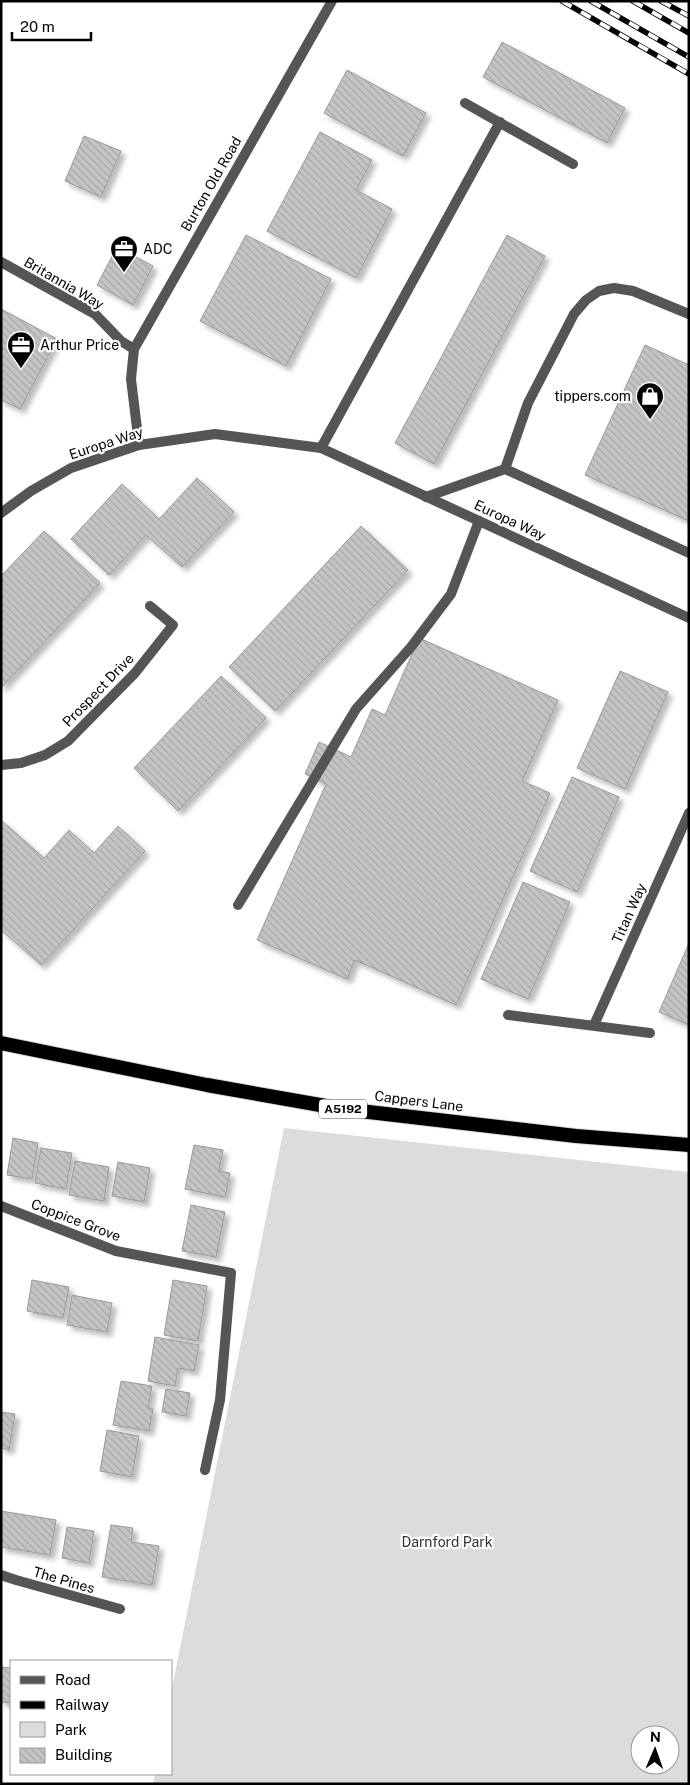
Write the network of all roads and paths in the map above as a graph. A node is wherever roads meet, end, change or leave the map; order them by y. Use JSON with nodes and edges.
{"nodes":[{"id":1,"x":332,"y":1,"type":"edge"},
{"id":2,"x":465,"y":103,"type":"dead end"},
{"id":3,"x":500,"y":122,"type":"junction"},
{"id":4,"x":573,"y":164,"type":"dead end"},
{"id":5,"x":1,"y":262,"type":"edge"},
{"id":6,"x":689,"y":314,"type":"edge"},
{"id":7,"x":134,"y":349,"type":"junction"},
{"id":8,"x":139,"y":445,"type":"junction"},
{"id":9,"x":321,"y":448,"type":"junction"},
{"id":10,"x":505,"y":469,"type":"junction"},
{"id":11,"x":426,"y":497,"type":"junction"},
{"id":12,"x":1,"y":513,"type":"edge"},
{"id":13,"x":479,"y":521,"type":"junction"},
{"id":14,"x":689,"y":553,"type":"edge"},
{"id":15,"x":150,"y":606,"type":"dead end"},
{"id":16,"x":689,"y":618,"type":"edge"},
{"id":17,"x":1,"y":765,"type":"edge"},
{"id":18,"x":689,"y":812,"type":"edge"},
{"id":19,"x":238,"y":905,"type":"dead end"},
{"id":20,"x":508,"y":1015,"type":"dead end"},
{"id":21,"x":594,"y":1025,"type":"junction"},
{"id":22,"x":650,"y":1033,"type":"dead end"},
{"id":23,"x":1,"y":1043,"type":"edge"},
{"id":24,"x":689,"y":1145,"type":"edge"},
{"id":25,"x":1,"y":1206,"type":"edge"},
{"id":26,"x":205,"y":1470,"type":"dead end"},
{"id":27,"x":1,"y":1574,"type":"edge"},
{"id":28,"x":120,"y":1610,"type":"dead end"}],
"edges":[{"from":1,"to":7,"type":"street","name":"Burton Old Road"},
{"from":2,"to":3,"type":"street"},
{"from":3,"to":4,"type":"street"},
{"from":3,"to":9,"type":"street"},
{"from":5,"to":7,"type":"street","name":"Britannia Way"},
{"from":6,"to":10,"type":"street"},
{"from":7,"to":8,"type":"street","name":"Burton Old Road"},
{"from":8,"to":9,"type":"street","name":"Europa Way"},
{"from":8,"to":12,"type":"street","name":"Europa Way"},
{"from":9,"to":11,"type":"street","name":"Europa Way"},
{"from":10,"to":11,"type":"street"},
{"from":10,"to":14,"type":"street"},
{"from":11,"to":13,"type":"street","name":"Europa Way"},
{"from":13,"to":16,"type":"street","name":"Europa Way"},
{"from":13,"to":19,"type":"street"},
{"from":15,"to":17,"type":"street","name":"Prospect Drive"},
{"from":18,"to":21,"type":"street","name":"Titan Way"},
{"from":20,"to":21,"type":"street"},
{"from":21,"to":22,"type":"street"},
{"from":23,"to":24,"type":"highway","name":"Cappers Lane","number":"A5192"},
{"from":25,"to":26,"type":"street","name":"Coppice Grove"},
{"from":27,"to":28,"type":"street","name":"The Pines"}]}
